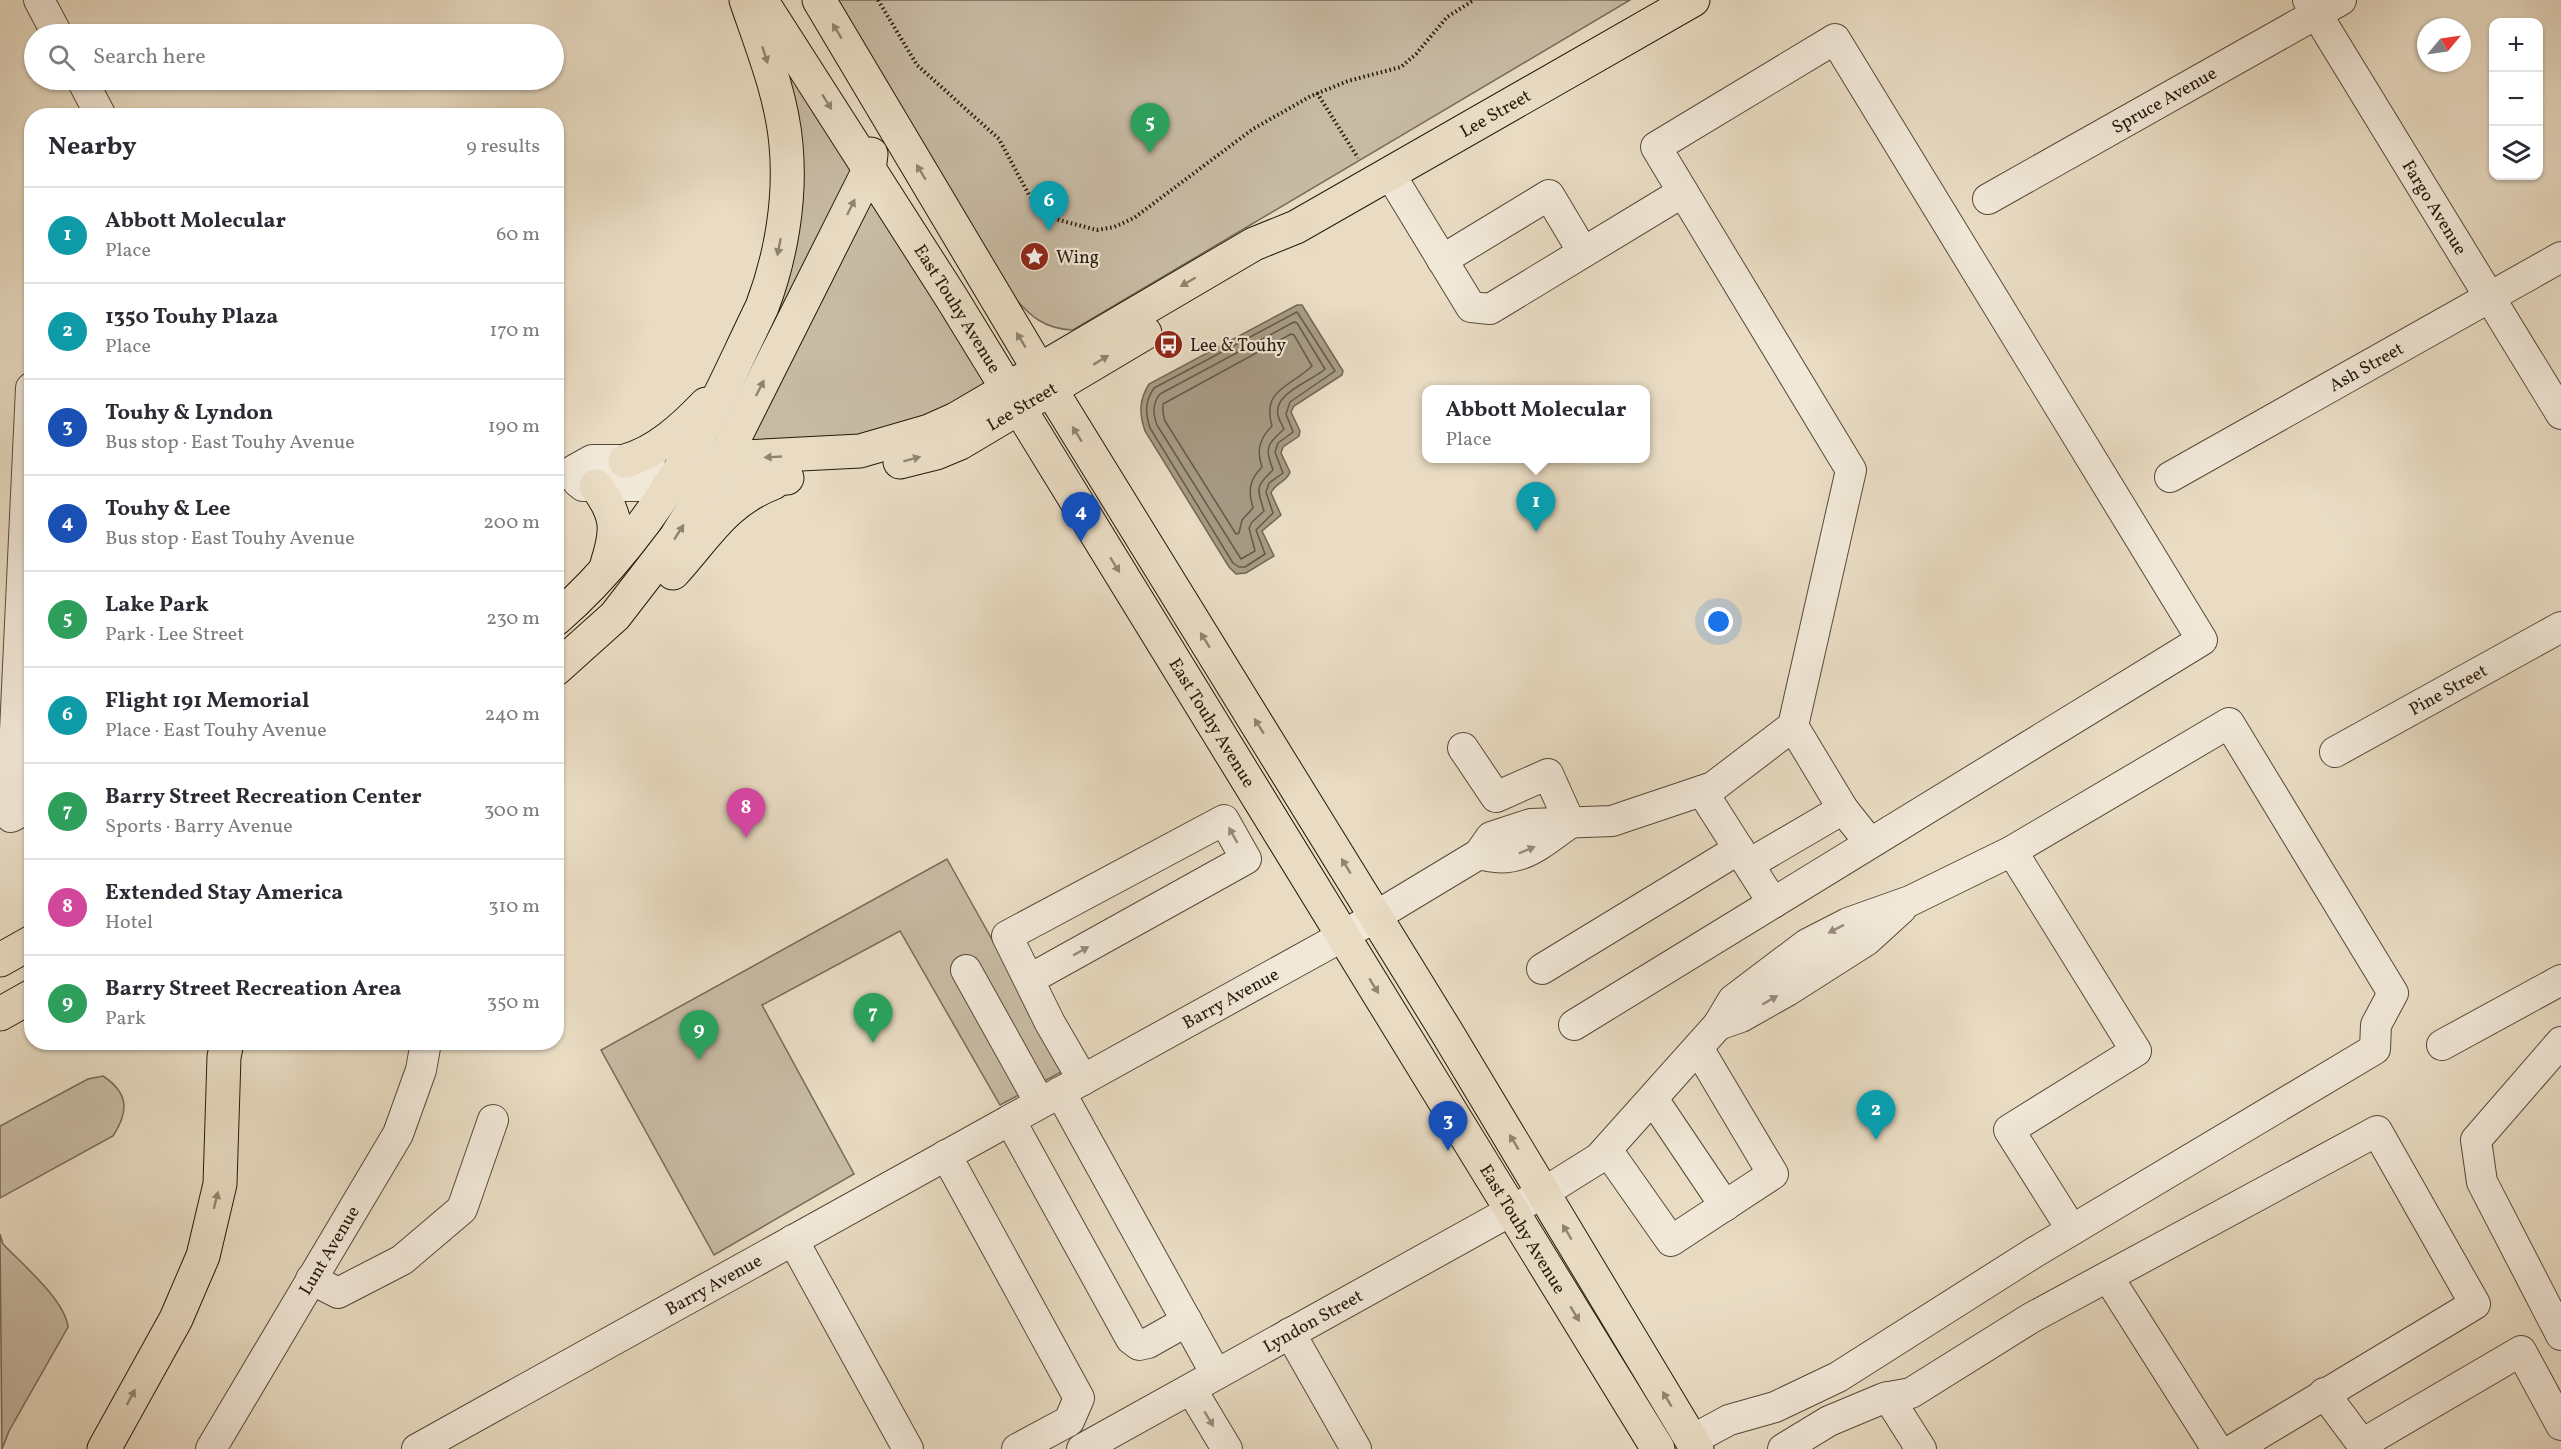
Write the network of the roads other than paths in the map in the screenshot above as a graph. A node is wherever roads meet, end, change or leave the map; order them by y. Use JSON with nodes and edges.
{"nodes":[{"id":1,"x":39,"y":0,"type":"edge"},
{"id":2,"x":746,"y":0,"type":"edge"},
{"id":3,"x":761,"y":0,"type":"edge"},
{"id":4,"x":819,"y":0,"type":"edge"},
{"id":5,"x":1693,"y":0,"type":"edge"},
{"id":6,"x":2322,"y":5,"type":"edge"},
{"id":7,"x":52,"y":24,"type":"edge"},
{"id":8,"x":856,"y":62,"type":"junction"},
{"id":9,"x":87,"y":90,"type":"edge"},
{"id":10,"x":97,"y":108,"type":"edge"},
{"id":11,"x":869,"y":170,"type":"junction"},
{"id":12,"x":1390,"y":174,"type":"junction"},
{"id":13,"x":1683,"y":192,"type":"junction"},
{"id":14,"x":1988,"y":199,"type":"dead end"},
{"id":15,"x":1583,"y":252,"type":"junction"},
{"id":16,"x":2561,"y":256,"type":"edge"},
{"id":17,"x":1442,"y":260,"type":"junction"},
{"id":18,"x":2490,"y":297,"type":"junction"},
{"id":19,"x":1044,"y":380,"type":"junction"},
{"id":20,"x":723,"y":388,"type":"junction"},
{"id":21,"x":1012,"y":398,"type":"junction"},
{"id":22,"x":2561,"y":414,"type":"edge"},
{"id":23,"x":960,"y":443,"type":"junction"},
{"id":24,"x":1046,"y":454,"type":"junction"},
{"id":25,"x":625,"y":460,"type":"junction"},
{"id":26,"x":716,"y":471,"type":"junction"},
{"id":27,"x":677,"y":473,"type":"junction"},
{"id":28,"x":573,"y":477,"type":"edge"},
{"id":29,"x":2170,"y":477,"type":"dead end"},
{"id":30,"x":784,"y":479,"type":"junction"},
{"id":31,"x":24,"y":538,"type":"edge"},
{"id":32,"x":605,"y":570,"type":"junction"},
{"id":33,"x":564,"y":611,"type":"edge"},
{"id":34,"x":615,"y":616,"type":"junction"},
{"id":35,"x":2561,"y":627,"type":"edge"},
{"id":36,"x":564,"y":662,"type":"edge"},
{"id":37,"x":1793,"y":726,"type":"junction"},
{"id":38,"x":1463,"y":748,"type":"dead end"},
{"id":39,"x":2335,"y":752,"type":"dead end"},
{"id":40,"x":1702,"y":791,"type":"junction"},
{"id":41,"x":1843,"y":809,"type":"junction"},
{"id":42,"x":24,"y":811,"type":"edge"},
{"id":43,"x":1570,"y":823,"type":"junction"},
{"id":44,"x":1870,"y":843,"type":"junction"},
{"id":45,"x":2012,"y":851,"type":"junction"},
{"id":46,"x":1744,"y":857,"type":"junction"},
{"id":47,"x":1773,"y":903,"type":"junction"},
{"id":48,"x":1376,"y":916,"type":"junction"},
{"id":49,"x":1343,"y":936,"type":"junction"},
{"id":50,"x":24,"y":946,"type":"edge"},
{"id":51,"x":0,"y":960,"type":"edge"},
{"id":52,"x":1542,"y":969,"type":"dead end"},
{"id":53,"x":966,"y":970,"type":"dead end"},
{"id":54,"x":1030,"y":979,"type":"junction"},
{"id":55,"x":2561,"y":980,"type":"edge"},
{"id":56,"x":24,"y":1000,"type":"edge"},
{"id":57,"x":0,"y":1014,"type":"edge"},
{"id":58,"x":1574,"y":1025,"type":"dead end"},
{"id":59,"x":2561,"y":1042,"type":"edge"},
{"id":60,"x":2442,"y":1045,"type":"dead end"},
{"id":61,"x":1698,"y":1048,"type":"junction"},
{"id":62,"x":225,"y":1050,"type":"edge"},
{"id":63,"x":425,"y":1050,"type":"edge"},
{"id":64,"x":1061,"y":1092,"type":"junction"},
{"id":65,"x":1653,"y":1099,"type":"junction"},
{"id":66,"x":493,"y":1120,"type":"dead end"},
{"id":67,"x":1010,"y":1120,"type":"junction"},
{"id":68,"x":1607,"y":1150,"type":"junction"},
{"id":69,"x":946,"y":1155,"type":"junction"},
{"id":70,"x":1544,"y":1193,"type":"junction"},
{"id":71,"x":1725,"y":1206,"type":"junction"},
{"id":72,"x":1512,"y":1210,"type":"junction"},
{"id":73,"x":2072,"y":1230,"type":"junction"},
{"id":74,"x":793,"y":1240,"type":"junction"},
{"id":75,"x":2108,"y":1277,"type":"junction"},
{"id":76,"x":311,"y":1279,"type":"junction"},
{"id":77,"x":1187,"y":1320,"type":"junction"},
{"id":78,"x":1290,"y":1333,"type":"junction"},
{"id":79,"x":2561,"y":1335,"type":"edge"},
{"id":80,"x":1216,"y":1374,"type":"junction"},
{"id":81,"x":1191,"y":1389,"type":"junction"},
{"id":82,"x":2324,"y":1393,"type":"junction"},
{"id":83,"x":1888,"y":1397,"type":"junction"},
{"id":84,"x":2561,"y":1425,"type":"edge"},
{"id":85,"x":1694,"y":1445,"type":"edge"},
{"id":86,"x":1093,"y":1446,"type":"edge"},
{"id":87,"x":423,"y":1447,"type":"edge"},
{"id":88,"x":2360,"y":1447,"type":"edge"},
{"id":89,"x":104,"y":1449,"type":"edge"},
{"id":90,"x":211,"y":1449,"type":"edge"},
{"id":91,"x":908,"y":1449,"type":"edge"},
{"id":92,"x":1017,"y":1449,"type":"edge"},
{"id":93,"x":1227,"y":1449,"type":"edge"},
{"id":94,"x":1356,"y":1449,"type":"edge"},
{"id":95,"x":1658,"y":1449,"type":"edge"},
{"id":96,"x":1783,"y":1449,"type":"edge"},
{"id":97,"x":1921,"y":1449,"type":"edge"},
{"id":98,"x":2217,"y":1449,"type":"edge"},
{"id":99,"x":2234,"y":1449,"type":"edge"}],
"edges":[{"from":1,"to":7,"type":"street"},
{"from":2,"to":20,"type":"main road","one_way":true},
{"from":3,"to":11,"type":"main road","name":"East Touhy Avenue","one_way":true},
{"from":8,"to":4,"type":"main road","name":"East Touhy Avenue","one_way":true},
{"from":5,"to":12,"type":"main road","name":"Lee Street"},
{"from":6,"to":14,"type":"street","name":"Spruce Avenue"},
{"from":6,"to":18,"type":"street","name":"Fargo Avenue"},
{"from":8,"to":11,"type":"main road"},
{"from":19,"to":8,"type":"main road","name":"East Touhy Avenue","one_way":true},
{"from":9,"to":10,"type":"street"},
{"from":11,"to":21,"type":"main road","name":"East Touhy Avenue"},
{"from":26,"to":11,"type":"main road","one_way":true},
{"from":12,"to":17,"type":"street"},
{"from":12,"to":19,"type":"main road","name":"Lee Street"},
{"from":13,"to":15,"type":"street"},
{"from":13,"to":37,"type":"street"},
{"from":13,"to":44,"type":"street"},
{"from":15,"to":17,"type":"street"},
{"from":15,"to":17,"type":"street"},
{"from":16,"to":18,"type":"street","name":"Ash Street"},
{"from":18,"to":22,"type":"street","name":"Fargo Avenue"},
{"from":18,"to":29,"type":"street","name":"Ash Street"},
{"from":19,"to":21,"type":"main road","name":"Lee Street"},
{"from":48,"to":19,"type":"main road","name":"East Touhy Avenue","one_way":true},
{"from":20,"to":25,"type":"main road"},
{"from":20,"to":27,"type":"main road"},
{"from":21,"to":23,"type":"main road","name":"Lee Street"},
{"from":21,"to":24,"type":"main road","name":"East Touhy Avenue"},
{"from":21,"to":26,"type":"main road","name":"Lee Street","one_way":true},
{"from":23,"to":24,"type":"main road"},
{"from":30,"to":23,"type":"main road","name":"Lee Street","one_way":true},
{"from":24,"to":49,"type":"main road","name":"East Touhy Avenue","one_way":true},
{"from":25,"to":27,"type":"street"},
{"from":25,"to":28,"type":"street"},
{"from":26,"to":27,"type":"main road","name":"Lee Street"},
{"from":26,"to":30,"type":"main road","name":"Lee Street"},
{"from":34,"to":26,"type":"main road","one_way":true},
{"from":27,"to":28,"type":"street"},
{"from":27,"to":32,"type":"main road"},
{"from":28,"to":32,"type":"main road"},
{"from":30,"to":34,"type":"main road"},
{"from":31,"to":42,"type":"street"},
{"from":32,"to":33,"type":"main road"},
{"from":34,"to":36,"type":"main road"},
{"from":35,"to":39,"type":"street","name":"Pine Street"},
{"from":37,"to":40,"type":"street","name":"Barry Avenue"},
{"from":37,"to":41,"type":"street"},
{"from":38,"to":43,"type":"street"},
{"from":40,"to":43,"type":"street","name":"Barry Avenue"},
{"from":40,"to":46,"type":"street"},
{"from":41,"to":44,"type":"street"},
{"from":41,"to":46,"type":"street"},
{"from":43,"to":48,"type":"street","name":"Barry Avenue"},
{"from":44,"to":47,"type":"street"},
{"from":45,"to":61,"type":"street","name":"Lyndon Street"},
{"from":45,"to":73,"type":"street"},
{"from":45,"to":73,"type":"street","name":"Lyndon Street"},
{"from":46,"to":47,"type":"street"},
{"from":46,"to":52,"type":"street"},
{"from":47,"to":58,"type":"street"},
{"from":48,"to":49,"type":"street","name":"Barry Avenue"},
{"from":70,"to":48,"type":"main road","name":"East Touhy Avenue","one_way":true},
{"from":49,"to":64,"type":"street","name":"Barry Avenue"},
{"from":49,"to":72,"type":"main road","name":"East Touhy Avenue","one_way":true},
{"from":50,"to":51,"type":"main road"},
{"from":53,"to":64,"type":"street"},
{"from":54,"to":54,"type":"street","one_way":true},
{"from":54,"to":64,"type":"street"},
{"from":55,"to":60,"type":"street"},
{"from":56,"to":57,"type":"main road"},
{"from":59,"to":79,"type":"street"},
{"from":61,"to":65,"type":"street","name":"Lyndon Street"},
{"from":61,"to":71,"type":"street"},
{"from":89,"to":62,"type":"main road","one_way":true},
{"from":63,"to":76,"type":"street","name":"Lunt Avenue"},
{"from":64,"to":67,"type":"street","name":"Barry Avenue"},
{"from":64,"to":77,"type":"street"},
{"from":65,"to":68,"type":"street","name":"Lyndon Street"},
{"from":65,"to":71,"type":"street"},
{"from":66,"to":76,"type":"street"},
{"from":67,"to":69,"type":"street","name":"Barry Avenue"},
{"from":67,"to":77,"type":"street"},
{"from":68,"to":70,"type":"street","name":"Lyndon Street"},
{"from":68,"to":71,"type":"street"},
{"from":69,"to":74,"type":"street","name":"Barry Avenue"},
{"from":69,"to":92,"type":"street"},
{"from":70,"to":72,"type":"street","name":"Lyndon Street"},
{"from":85,"to":70,"type":"main road","name":"East Touhy Avenue","one_way":true},
{"from":72,"to":78,"type":"street","name":"Lyndon Street"},
{"from":72,"to":95,"type":"main road","name":"East Touhy Avenue","one_way":true},
{"from":73,"to":85,"type":"street"},
{"from":74,"to":87,"type":"street","name":"Barry Avenue"},
{"from":74,"to":91,"type":"street"},
{"from":75,"to":82,"type":"street"},
{"from":75,"to":83,"type":"street"},
{"from":75,"to":98,"type":"street"},
{"from":76,"to":90,"type":"street","name":"Lunt Avenue"},
{"from":77,"to":80,"type":"street"},
{"from":78,"to":80,"type":"street","name":"Lyndon Street"},
{"from":78,"to":94,"type":"street"},
{"from":80,"to":81,"type":"street","name":"Lyndon Street"},
{"from":81,"to":86,"type":"street","name":"Lyndon Street"},
{"from":81,"to":93,"type":"street","one_way":true},
{"from":82,"to":88,"type":"street"},
{"from":82,"to":99,"type":"street"},
{"from":83,"to":96,"type":"street"},
{"from":83,"to":97,"type":"street"},
{"from":84,"to":88,"type":"street"}]}
